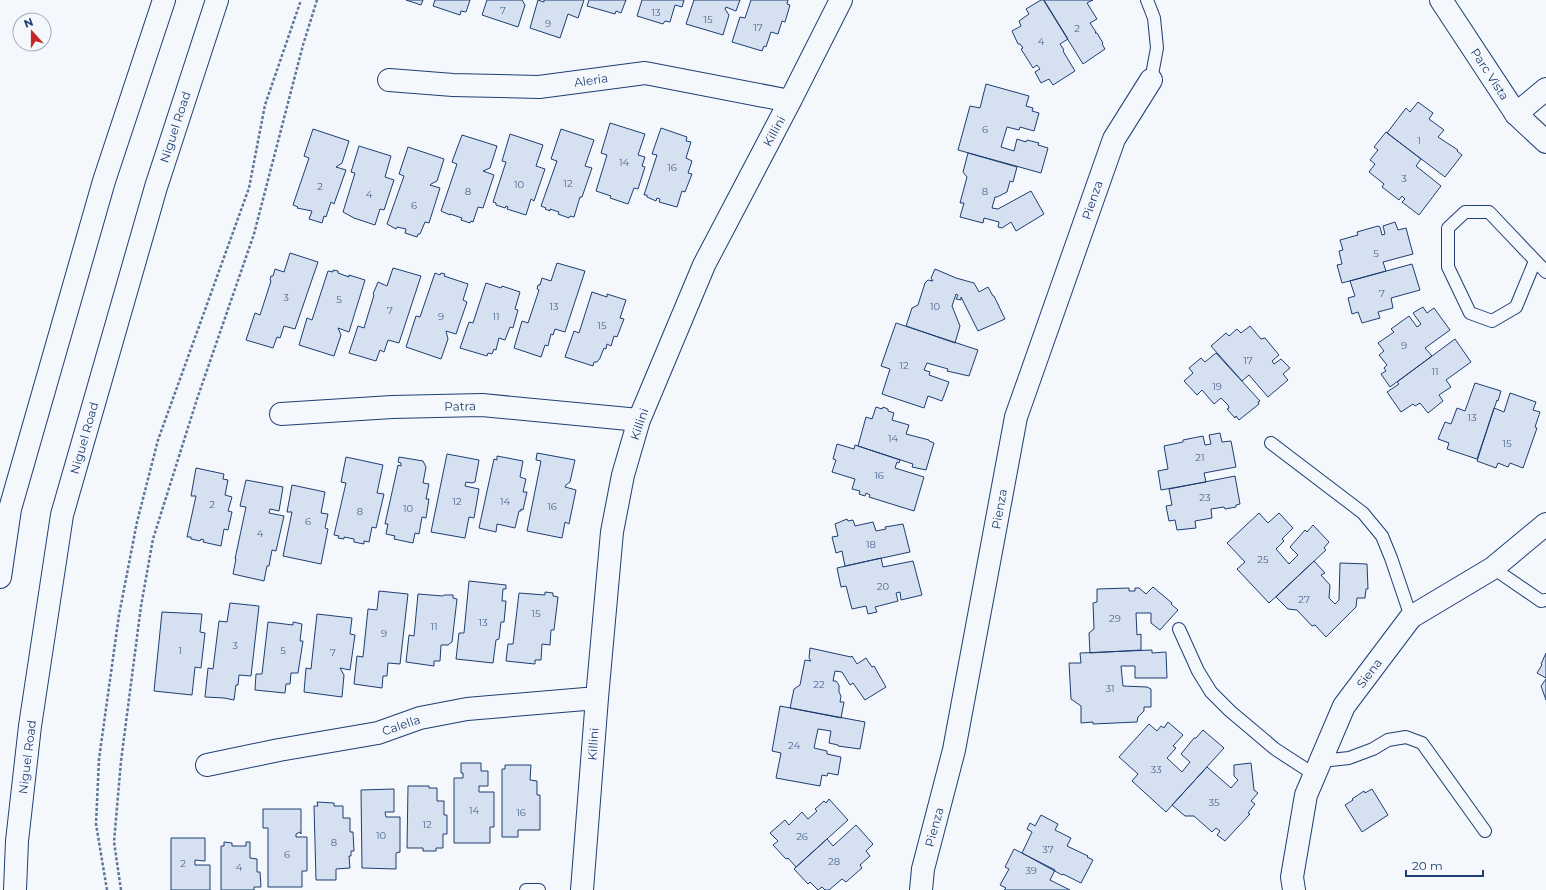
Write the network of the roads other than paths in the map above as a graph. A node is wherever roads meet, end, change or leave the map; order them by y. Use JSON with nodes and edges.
{"nodes":[{"id":1,"x":164,"y":0,"type":"edge"},
{"id":2,"x":217,"y":0,"type":"edge"},
{"id":3,"x":841,"y":0,"type":"edge"},
{"id":4,"x":1147,"y":0,"type":"edge"},
{"id":5,"x":1441,"y":0,"type":"edge"},
{"id":6,"x":389,"y":80,"type":"dead end"},
{"id":7,"x":1150,"y":80,"type":"joint"},
{"id":8,"x":1546,"y":89,"type":"edge"},
{"id":9,"x":790,"y":102,"type":"junction"},
{"id":10,"x":1516,"y":114,"type":"junction"},
{"id":11,"x":1546,"y":142,"type":"edge"},
{"id":12,"x":1535,"y":261,"type":"junction"},
{"id":13,"x":1546,"y":272,"type":"edge"},
{"id":14,"x":281,"y":414,"type":"dead end"},
{"id":15,"x":639,"y":420,"type":"junction"},
{"id":16,"x":1271,"y":443,"type":"dead end"},
{"id":17,"x":1546,"y":524,"type":"edge"},
{"id":18,"x":1493,"y":568,"type":"junction"},
{"id":19,"x":0,"y":577,"type":"edge"},
{"id":20,"x":1546,"y":600,"type":"edge"},
{"id":21,"x":1411,"y":617,"type":"junction"},
{"id":22,"x":1179,"y":629,"type":"dead end"},
{"id":23,"x":597,"y":698,"type":"junction"},
{"id":24,"x":207,"y":765,"type":"dead end"},
{"id":25,"x":1318,"y":768,"type":"junction"},
{"id":26,"x":1485,"y":832,"type":"dead end"},
{"id":27,"x":15,"y":890,"type":"edge"},
{"id":28,"x":526,"y":890,"type":"edge"},
{"id":29,"x":539,"y":890,"type":"edge"},
{"id":30,"x":582,"y":890,"type":"edge"},
{"id":31,"x":921,"y":890,"type":"edge"},
{"id":32,"x":1294,"y":890,"type":"edge"}],
"edges":[{"from":1,"to":19,"type":"street"},
{"from":2,"to":27,"type":"street","name":"Niguel Road"},
{"from":3,"to":9,"type":"street","name":"Killini"},
{"from":4,"to":7,"type":"lane"},
{"from":5,"to":10,"type":"street","name":"Parc Vista"},
{"from":6,"to":9,"type":"street","name":"Aleria"},
{"from":7,"to":31,"type":"street","name":"Pienza"},
{"from":8,"to":10,"type":"street"},
{"from":9,"to":15,"type":"street","name":"Killini"},
{"from":10,"to":11,"type":"street","name":"Parc Vista"},
{"from":12,"to":12,"type":"lane"},
{"from":12,"to":13,"type":"lane"},
{"from":14,"to":15,"type":"street","name":"Patra"},
{"from":15,"to":23,"type":"street","name":"Killini"},
{"from":16,"to":21,"type":"lane"},
{"from":17,"to":18,"type":"street","name":"Siena"},
{"from":18,"to":20,"type":"lane"},
{"from":18,"to":21,"type":"street","name":"Siena"},
{"from":21,"to":25,"type":"street","name":"Siena"},
{"from":22,"to":25,"type":"lane"},
{"from":23,"to":24,"type":"street","name":"Calella"},
{"from":23,"to":30,"type":"street","name":"Killini"},
{"from":25,"to":26,"type":"lane"},
{"from":25,"to":32,"type":"street","name":"Siena"},
{"from":28,"to":29,"type":"lane"}]}
